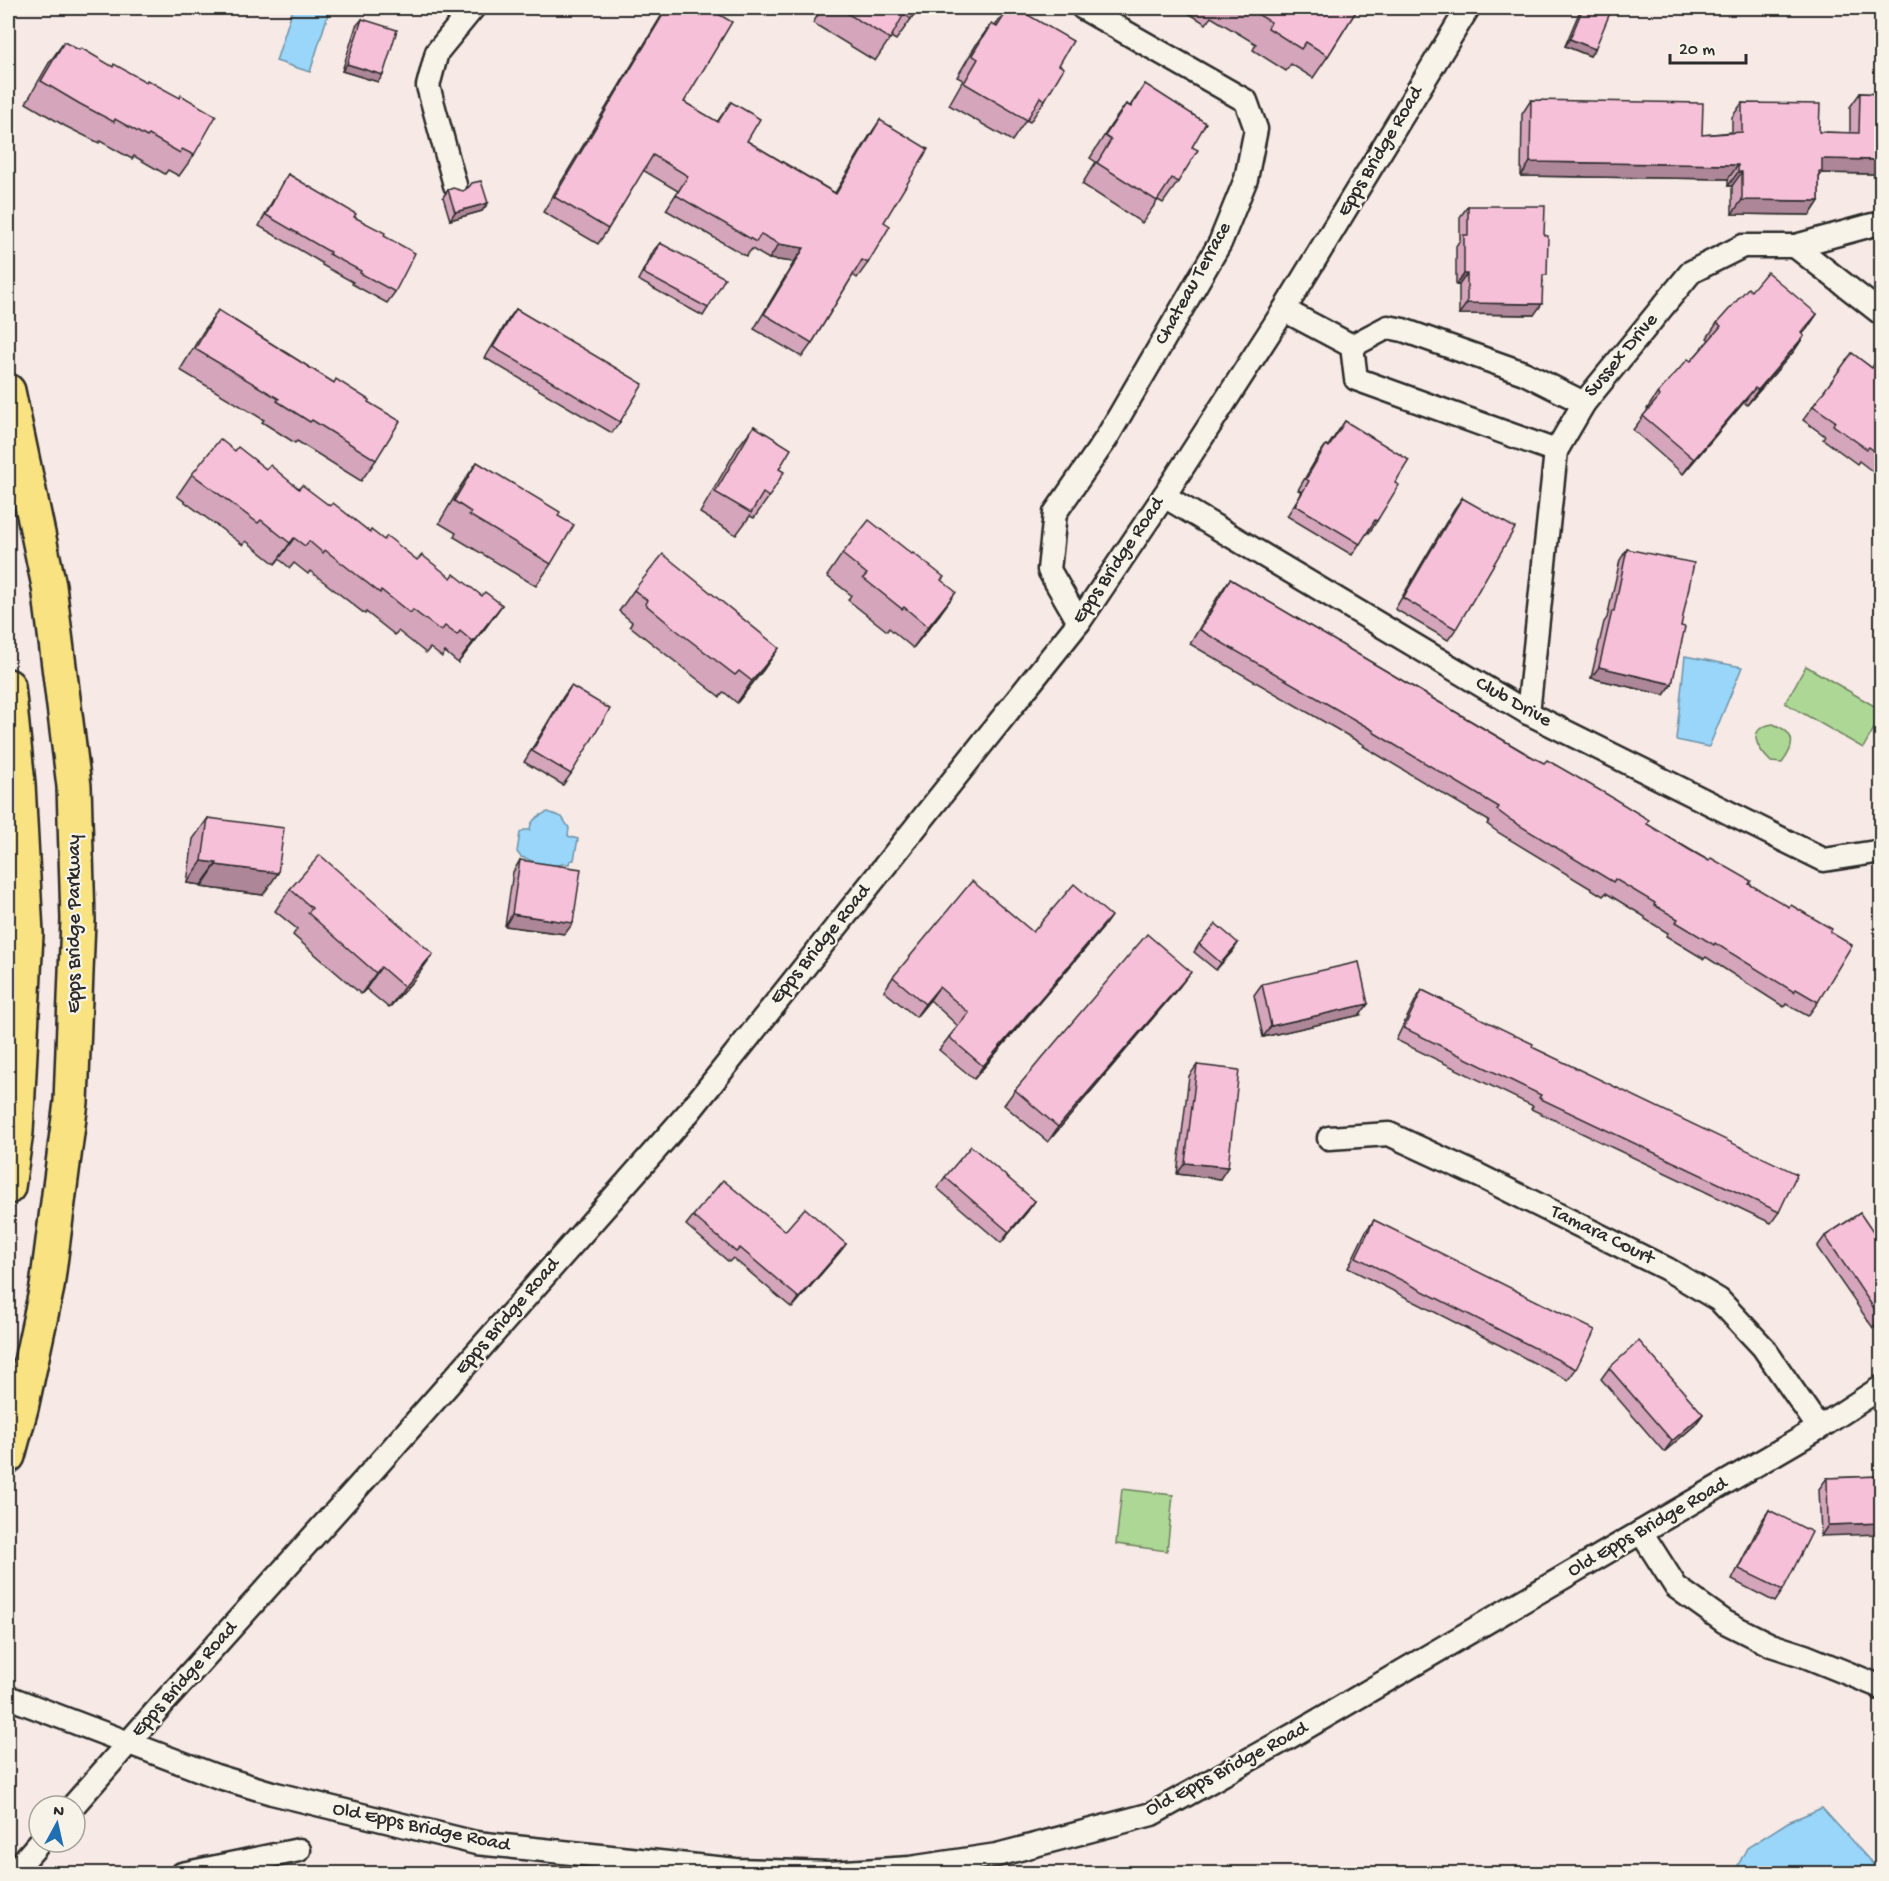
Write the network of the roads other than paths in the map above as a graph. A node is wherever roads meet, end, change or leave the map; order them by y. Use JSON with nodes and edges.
{"nodes":[{"id":1,"x":473,"y":8,"type":"edge"},
{"id":2,"x":1083,"y":8,"type":"edge"},
{"id":3,"x":1468,"y":8,"type":"edge"},
{"id":4,"x":455,"y":186,"type":"edge"},
{"id":5,"x":1881,"y":225,"type":"edge"},
{"id":6,"x":1795,"y":246,"type":"junction"},
{"id":7,"x":1284,"y":310,"type":"junction"},
{"id":8,"x":1881,"y":314,"type":"edge"},
{"id":9,"x":1352,"y":346,"type":"junction"},
{"id":10,"x":8,"y":391,"type":"edge"},
{"id":11,"x":1584,"y":403,"type":"junction"},
{"id":12,"x":1556,"y":451,"type":"junction"},
{"id":13,"x":1164,"y":496,"type":"junction"},
{"id":14,"x":1079,"y":622,"type":"junction"},
{"id":15,"x":8,"y":686,"type":"edge"},
{"id":16,"x":1528,"y":713,"type":"junction"},
{"id":17,"x":1881,"y":850,"type":"edge"},
{"id":18,"x":1329,"y":1138,"type":"dead end"},
{"id":19,"x":8,"y":1187,"type":"edge"},
{"id":20,"x":1881,"y":1387,"type":"edge"},
{"id":21,"x":1818,"y":1428,"type":"junction"},
{"id":22,"x":8,"y":1456,"type":"edge"},
{"id":23,"x":1641,"y":1532,"type":"junction"},
{"id":24,"x":1881,"y":1689,"type":"edge"},
{"id":25,"x":8,"y":1696,"type":"edge"},
{"id":26,"x":129,"y":1742,"type":"junction"},
{"id":27,"x":84,"y":1794,"type":"edge"},
{"id":28,"x":299,"y":1850,"type":"dead end"},
{"id":29,"x":30,"y":1854,"type":"edge"},
{"id":30,"x":12,"y":1874,"type":"edge"},
{"id":31,"x":182,"y":1874,"type":"edge"}],
"edges":[{"from":1,"to":4,"type":"street"},
{"from":2,"to":14,"type":"street","name":"Chateau Terrace"},
{"from":3,"to":7,"type":"street","name":"Epps Bridge Road"},
{"from":5,"to":6,"type":"street","name":"Sussex Drive"},
{"from":6,"to":8,"type":"street"},
{"from":6,"to":11,"type":"street","name":"Sussex Drive"},
{"from":7,"to":9,"type":"street"},
{"from":7,"to":13,"type":"street","name":"Epps Bridge Road"},
{"from":9,"to":11,"type":"street","name":"Sussex Drive"},
{"from":9,"to":12,"type":"street"},
{"from":10,"to":22,"type":"main road","name":"Epps Bridge Parkway"},
{"from":11,"to":12,"type":"street"},
{"from":12,"to":16,"type":"street"},
{"from":13,"to":14,"type":"street","name":"Epps Bridge Road"},
{"from":13,"to":16,"type":"street","name":"Club Drive"},
{"from":14,"to":26,"type":"street","name":"Epps Bridge Road"},
{"from":15,"to":19,"type":"main road"},
{"from":16,"to":17,"type":"street","name":"Club Drive"},
{"from":18,"to":21,"type":"street","name":"Tamara Court"},
{"from":20,"to":21,"type":"street","name":"Old Epps Bridge Road"},
{"from":21,"to":23,"type":"street","name":"Old Epps Bridge Road"},
{"from":23,"to":24,"type":"street"},
{"from":23,"to":26,"type":"street","name":"Old Epps Bridge Road"},
{"from":25,"to":26,"type":"street","name":"Old Epps Bridge Road"},
{"from":26,"to":27,"type":"street","name":"Epps Bridge Road"},
{"from":28,"to":31,"type":"street"},
{"from":29,"to":30,"type":"street"}]}
